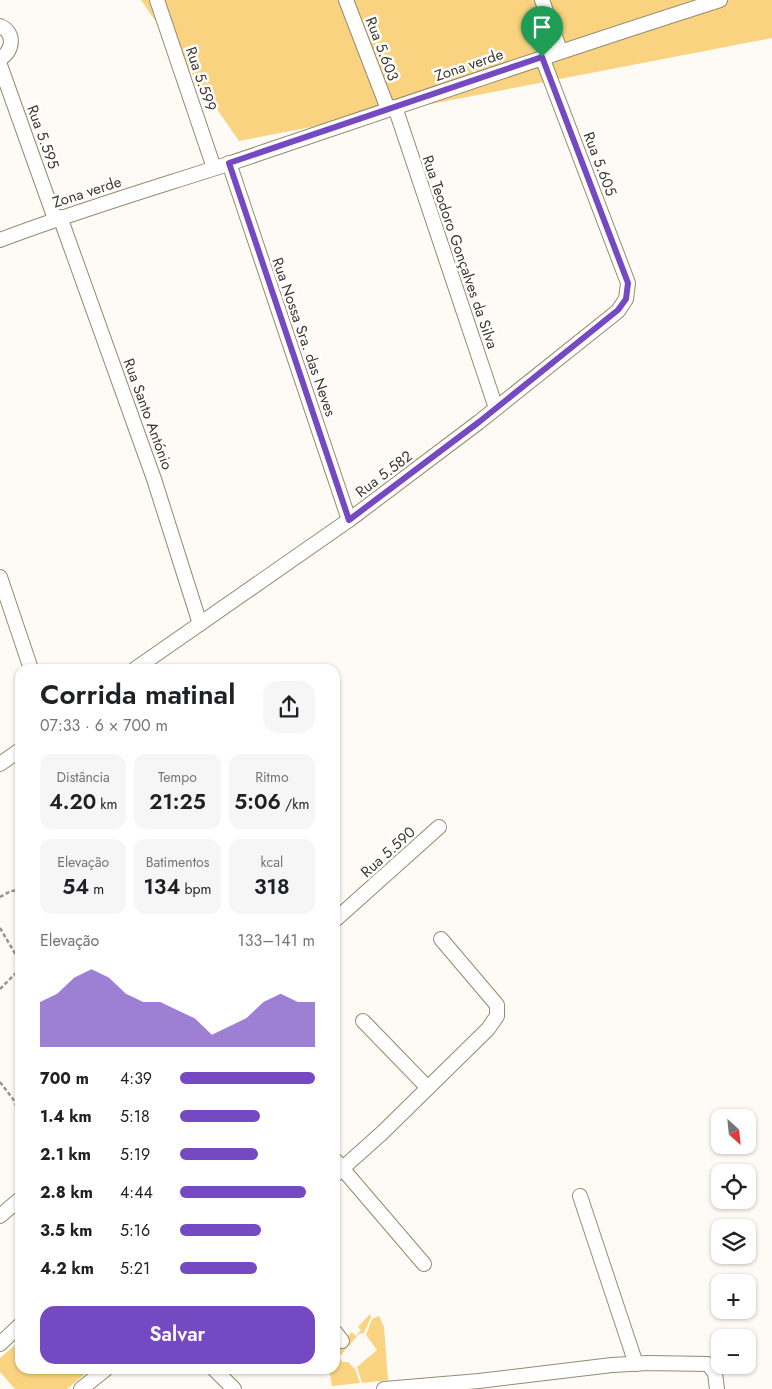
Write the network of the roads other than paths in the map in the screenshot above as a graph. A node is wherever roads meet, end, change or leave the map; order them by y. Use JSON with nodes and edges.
{"nodes":[{"id":1,"x":157,"y":0,"type":"edge"},
{"id":2,"x":346,"y":0,"type":"edge"},
{"id":3,"x":542,"y":0,"type":"edge"},
{"id":4,"x":720,"y":0,"type":"edge"},
{"id":5,"x":0,"y":26,"type":"edge"},
{"id":6,"x":560,"y":50,"type":"junction"},
{"id":7,"x":542,"y":57,"type":"junction"},
{"id":8,"x":0,"y":59,"type":"edge"},
{"id":9,"x":0,"y":65,"type":"edge"},
{"id":10,"x":391,"y":108,"type":"junction"},
{"id":11,"x":229,"y":163,"type":"junction"},
{"id":12,"x":214,"y":168,"type":"junction"},
{"id":13,"x":58,"y":218,"type":"junction"},
{"id":14,"x":0,"y":240,"type":"edge"},
{"id":15,"x":628,"y":283,"type":"joint"},
{"id":16,"x":496,"y":408,"type":"junction"},
{"id":17,"x":349,"y":520,"type":"junction"},
{"id":18,"x":0,"y":577,"type":"edge"},
{"id":19,"x":200,"y":624,"type":"junction"},
{"id":20,"x":29,"y":664,"type":"edge"},
{"id":21,"x":142,"y":664,"type":"edge"},
{"id":22,"x":15,"y":754,"type":"edge"},
{"id":23,"x":0,"y":764,"type":"edge"},
{"id":24,"x":439,"y":827,"type":"dead end"},
{"id":25,"x":340,"y":916,"type":"edge"},
{"id":26,"x":441,"y":939,"type":"dead end"},
{"id":27,"x":363,"y":1020,"type":"dead end"},
{"id":28,"x":428,"y":1088,"type":"junction"},
{"id":29,"x":340,"y":1166,"type":"edge"},
{"id":30,"x":340,"y":1170,"type":"edge"},
{"id":31,"x":580,"y":1196,"type":"dead end"},
{"id":32,"x":15,"y":1203,"type":"edge"},
{"id":33,"x":0,"y":1216,"type":"edge"},
{"id":34,"x":424,"y":1264,"type":"dead end"},
{"id":35,"x":15,"y":1330,"type":"edge"},
{"id":36,"x":0,"y":1344,"type":"edge"},
{"id":37,"x":636,"y":1364,"type":"junction"},
{"id":38,"x":100,"y":1374,"type":"edge"},
{"id":39,"x":219,"y":1374,"type":"edge"},
{"id":40,"x":479,"y":1385,"type":"edge"},
{"id":41,"x":85,"y":1388,"type":"edge"},
{"id":42,"x":234,"y":1389,"type":"edge"},
{"id":43,"x":384,"y":1389,"type":"edge"},
{"id":44,"x":717,"y":1389,"type":"edge"}],
"edges":[{"from":1,"to":12,"type":"street","name":"Rua 5.599"},
{"from":2,"to":10,"type":"street","name":"Rua 5.603"},
{"from":3,"to":6,"type":"street"},
{"from":4,"to":6,"type":"street","name":"Zona verde"},
{"from":5,"to":8,"type":"street"},
{"from":6,"to":7,"type":"street","name":"Zona verde"},
{"from":7,"to":10,"type":"street","name":"Zona verde"},
{"from":7,"to":15,"type":"street","name":"Rua 5.605"},
{"from":9,"to":13,"type":"street","name":"Rua 5.595"},
{"from":10,"to":11,"type":"street","name":"Zona verde"},
{"from":10,"to":16,"type":"street","name":"Rua Teodoro Gonçalves da Silva"},
{"from":11,"to":12,"type":"street","name":"Zona verde"},
{"from":11,"to":17,"type":"street","name":"Rua Nossa Sra. das Neves"},
{"from":12,"to":13,"type":"street","name":"Zona verde"},
{"from":13,"to":14,"type":"street","name":"Zona verde"},
{"from":13,"to":19,"type":"street","name":"Rua Santo António"},
{"from":15,"to":16,"type":"street","name":"Rua 5.582"},
{"from":16,"to":17,"type":"street","name":"Rua 5.582"},
{"from":17,"to":19,"type":"street","name":"Rua 5.582"},
{"from":18,"to":20,"type":"street"},
{"from":19,"to":21,"type":"street","name":"Rua 5.582"},
{"from":22,"to":23,"type":"street"},
{"from":24,"to":25,"type":"street","name":"Rua 5.590"},
{"from":26,"to":28,"type":"street"},
{"from":27,"to":28,"type":"street"},
{"from":28,"to":29,"type":"street"},
{"from":30,"to":34,"type":"street"},
{"from":31,"to":37,"type":"street"},
{"from":32,"to":33,"type":"street"},
{"from":35,"to":36,"type":"street"},
{"from":37,"to":40,"type":"street"},
{"from":37,"to":44,"type":"street"},
{"from":38,"to":41,"type":"street"},
{"from":39,"to":42,"type":"street"},
{"from":40,"to":43,"type":"street"}]}
